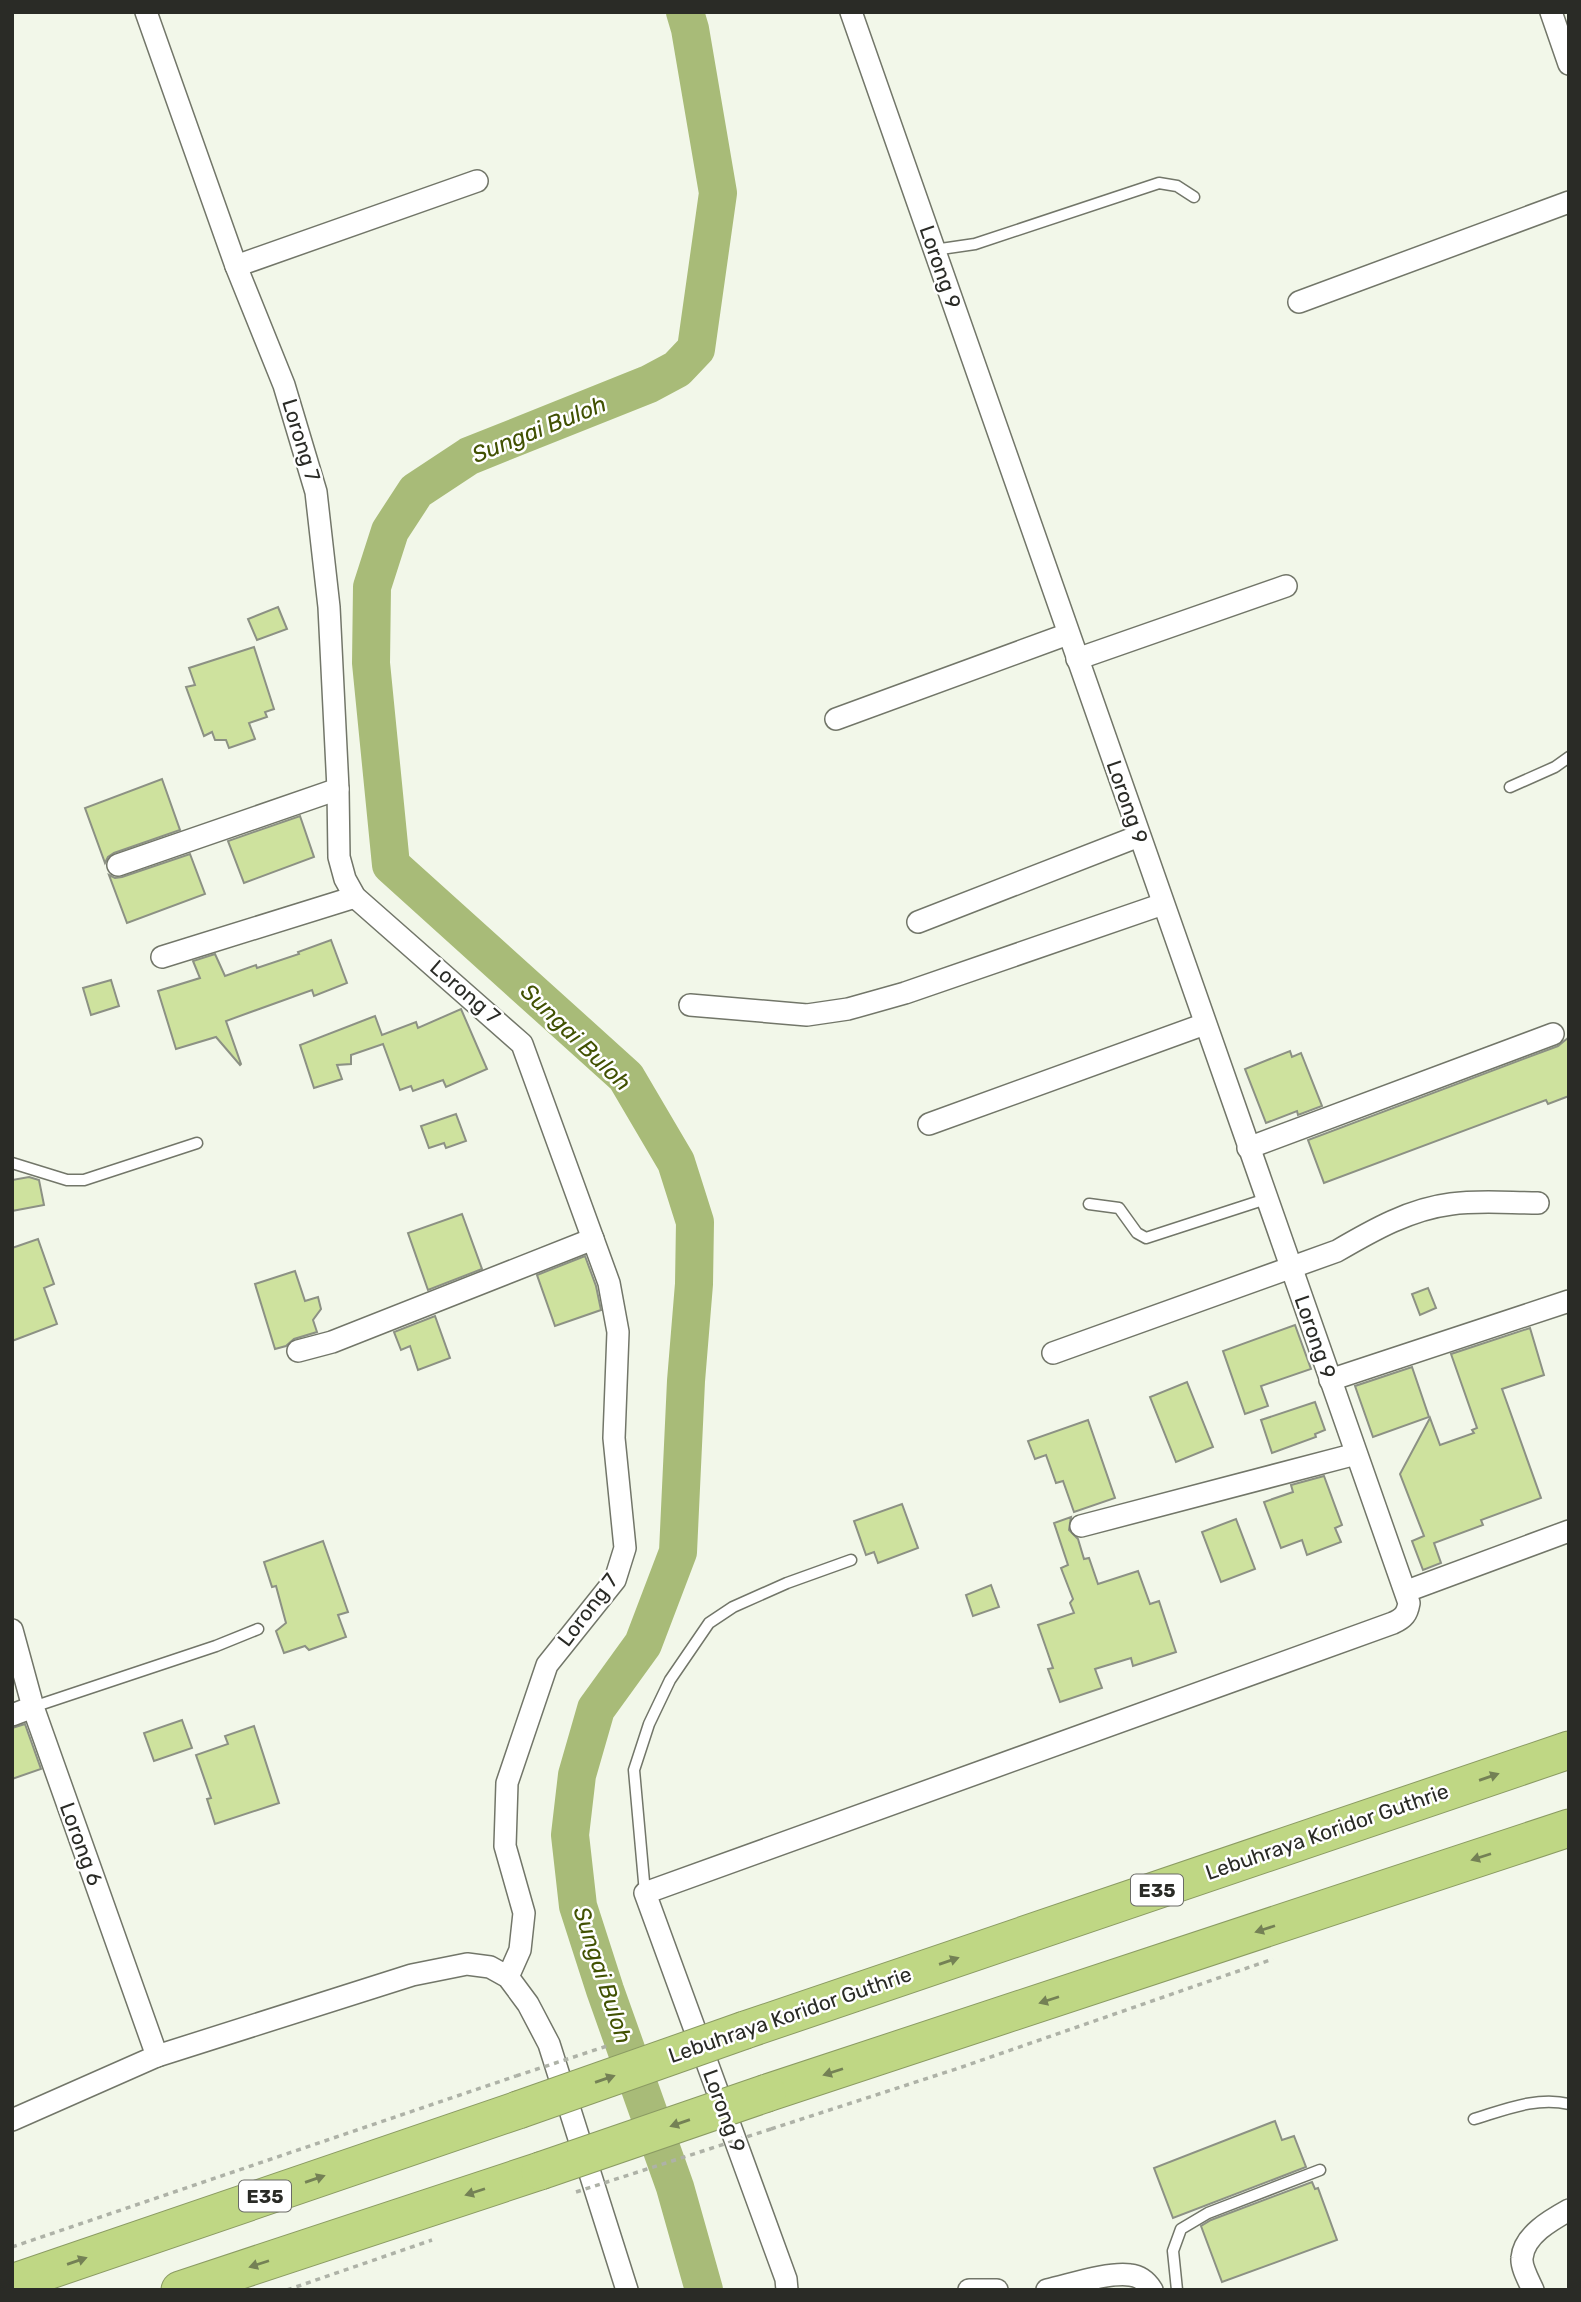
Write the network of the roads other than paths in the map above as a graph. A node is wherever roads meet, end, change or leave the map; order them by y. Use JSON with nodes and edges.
{"nodes":[{"id":1,"x":146,"y":12,"type":"edge"},
{"id":2,"x":851,"y":12,"type":"edge"},
{"id":3,"x":1550,"y":12,"type":"edge"},
{"id":4,"x":1569,"y":64,"type":"edge"},
{"id":5,"x":477,"y":181,"type":"dead end"},
{"id":6,"x":1194,"y":197,"type":"dead end"},
{"id":7,"x":1569,"y":202,"type":"edge"},
{"id":8,"x":934,"y":250,"type":"junction"},
{"id":9,"x":236,"y":267,"type":"junction"},
{"id":10,"x":1299,"y":302,"type":"dead end"},
{"id":11,"x":1286,"y":586,"type":"dead end"},
{"id":12,"x":1068,"y":634,"type":"junction"},
{"id":13,"x":1077,"y":659,"type":"junction"},
{"id":14,"x":836,"y":719,"type":"dead end"},
{"id":15,"x":1569,"y":757,"type":"edge"},
{"id":16,"x":1510,"y":787,"type":"dead end"},
{"id":17,"x":338,"y":789,"type":"junction"},
{"id":18,"x":1139,"y":836,"type":"junction"},
{"id":19,"x":118,"y":866,"type":"dead end"},
{"id":20,"x":355,"y":897,"type":"junction"},
{"id":21,"x":1163,"y":905,"type":"junction"},
{"id":22,"x":918,"y":922,"type":"dead end"},
{"id":23,"x":162,"y":957,"type":"dead end"},
{"id":24,"x":690,"y":1005,"type":"dead end"},
{"id":25,"x":1205,"y":1024,"type":"junction"},
{"id":26,"x":1553,"y":1034,"type":"dead end"},
{"id":27,"x":929,"y":1124,"type":"dead end"},
{"id":28,"x":197,"y":1143,"type":"dead end"},
{"id":29,"x":1248,"y":1148,"type":"junction"},
{"id":30,"x":12,"y":1163,"type":"edge"},
{"id":31,"x":1266,"y":1199,"type":"junction"},
{"id":32,"x":1538,"y":1203,"type":"dead end"},
{"id":33,"x":1089,"y":1204,"type":"dead end"},
{"id":34,"x":593,"y":1239,"type":"junction"},
{"id":35,"x":1290,"y":1267,"type":"junction"},
{"id":36,"x":1569,"y":1301,"type":"edge"},
{"id":37,"x":298,"y":1351,"type":"dead end"},
{"id":38,"x":1053,"y":1353,"type":"dead end"},
{"id":39,"x":1330,"y":1380,"type":"junction"},
{"id":40,"x":1356,"y":1454,"type":"junction"},
{"id":41,"x":1081,"y":1526,"type":"dead end"},
{"id":42,"x":1569,"y":1531,"type":"edge"},
{"id":43,"x":851,"y":1560,"type":"dead end"},
{"id":44,"x":1406,"y":1591,"type":"junction"},
{"id":45,"x":258,"y":1629,"type":"dead end"},
{"id":46,"x":12,"y":1630,"type":"edge"},
{"id":47,"x":33,"y":1707,"type":"junction"},
{"id":48,"x":12,"y":1715,"type":"edge"},
{"id":49,"x":1569,"y":1750,"type":"edge"},
{"id":50,"x":1569,"y":1828,"type":"edge"},
{"id":51,"x":645,"y":1893,"type":"junction"},
{"id":52,"x":508,"y":1977,"type":"junction"},
{"id":53,"x":157,"y":2056,"type":"junction"},
{"id":54,"x":1569,"y":2104,"type":"edge"},
{"id":55,"x":1474,"y":2119,"type":"dead end"},
{"id":56,"x":12,"y":2120,"type":"edge"},
{"id":57,"x":1320,"y":2170,"type":"dead end"},
{"id":58,"x":1569,"y":2210,"type":"edge"},
{"id":59,"x":12,"y":2283,"type":"edge"},
{"id":60,"x":180,"y":2290,"type":"edge"},
{"id":61,"x":627,"y":2290,"type":"edge"},
{"id":62,"x":787,"y":2290,"type":"edge"},
{"id":63,"x":969,"y":2290,"type":"edge"},
{"id":64,"x":997,"y":2290,"type":"edge"},
{"id":65,"x":1047,"y":2290,"type":"edge"},
{"id":66,"x":1152,"y":2290,"type":"edge"},
{"id":67,"x":1177,"y":2290,"type":"edge"},
{"id":68,"x":1533,"y":2290,"type":"edge"}],
"edges":[{"from":1,"to":9,"type":"street","name":"Lorong 7"},
{"from":2,"to":8,"type":"street","name":"Lorong 9"},
{"from":3,"to":4,"type":"street"},
{"from":5,"to":9,"type":"street"},
{"from":6,"to":8,"type":"lane"},
{"from":7,"to":10,"type":"street"},
{"from":8,"to":12,"type":"street","name":"Lorong 9"},
{"from":9,"to":17,"type":"street","name":"Lorong 7"},
{"from":11,"to":13,"type":"street"},
{"from":12,"to":13,"type":"street","name":"Lorong 9"},
{"from":12,"to":14,"type":"street"},
{"from":13,"to":18,"type":"street","name":"Lorong 9"},
{"from":15,"to":16,"type":"lane"},
{"from":17,"to":19,"type":"street"},
{"from":17,"to":20,"type":"street","name":"Lorong 7"},
{"from":18,"to":21,"type":"street","name":"Lorong 9"},
{"from":18,"to":22,"type":"street"},
{"from":20,"to":23,"type":"street"},
{"from":20,"to":34,"type":"street","name":"Lorong 7"},
{"from":21,"to":24,"type":"street"},
{"from":21,"to":25,"type":"street","name":"Lorong 9"},
{"from":25,"to":27,"type":"street"},
{"from":25,"to":29,"type":"street","name":"Lorong 9"},
{"from":26,"to":29,"type":"street"},
{"from":28,"to":30,"type":"lane"},
{"from":29,"to":31,"type":"street","name":"Lorong 9"},
{"from":31,"to":33,"type":"lane"},
{"from":31,"to":35,"type":"street","name":"Lorong 9"},
{"from":32,"to":35,"type":"street"},
{"from":34,"to":37,"type":"street"},
{"from":34,"to":52,"type":"street","name":"Lorong 7"},
{"from":35,"to":38,"type":"street"},
{"from":35,"to":39,"type":"street","name":"Lorong 9"},
{"from":36,"to":39,"type":"street"},
{"from":39,"to":40,"type":"street","name":"Lorong 9"},
{"from":40,"to":41,"type":"street"},
{"from":40,"to":44,"type":"street","name":"Lorong 9"},
{"from":42,"to":44,"type":"street"},
{"from":43,"to":51,"type":"lane"},
{"from":44,"to":51,"type":"street"},
{"from":45,"to":47,"type":"lane"},
{"from":46,"to":47,"type":"street","name":"Lorong 6"},
{"from":47,"to":48,"type":"street"},
{"from":47,"to":53,"type":"street","name":"Lorong 6"},
{"from":59,"to":49,"type":"highway","name":"Lebuhraya Koridor Guthrie","number":"E35","one_way":true,"bridge":true},
{"from":50,"to":60,"type":"highway","one_way":true,"bridge":true},
{"from":51,"to":62,"type":"street","name":"Lorong 9"},
{"from":52,"to":53,"type":"street"},
{"from":52,"to":61,"type":"street"},
{"from":53,"to":56,"type":"street"},
{"from":54,"to":55,"type":"lane"},
{"from":57,"to":67,"type":"lane"},
{"from":58,"to":68,"type":"street"},
{"from":63,"to":64,"type":"street"},
{"from":65,"to":66,"type":"street"}]}
